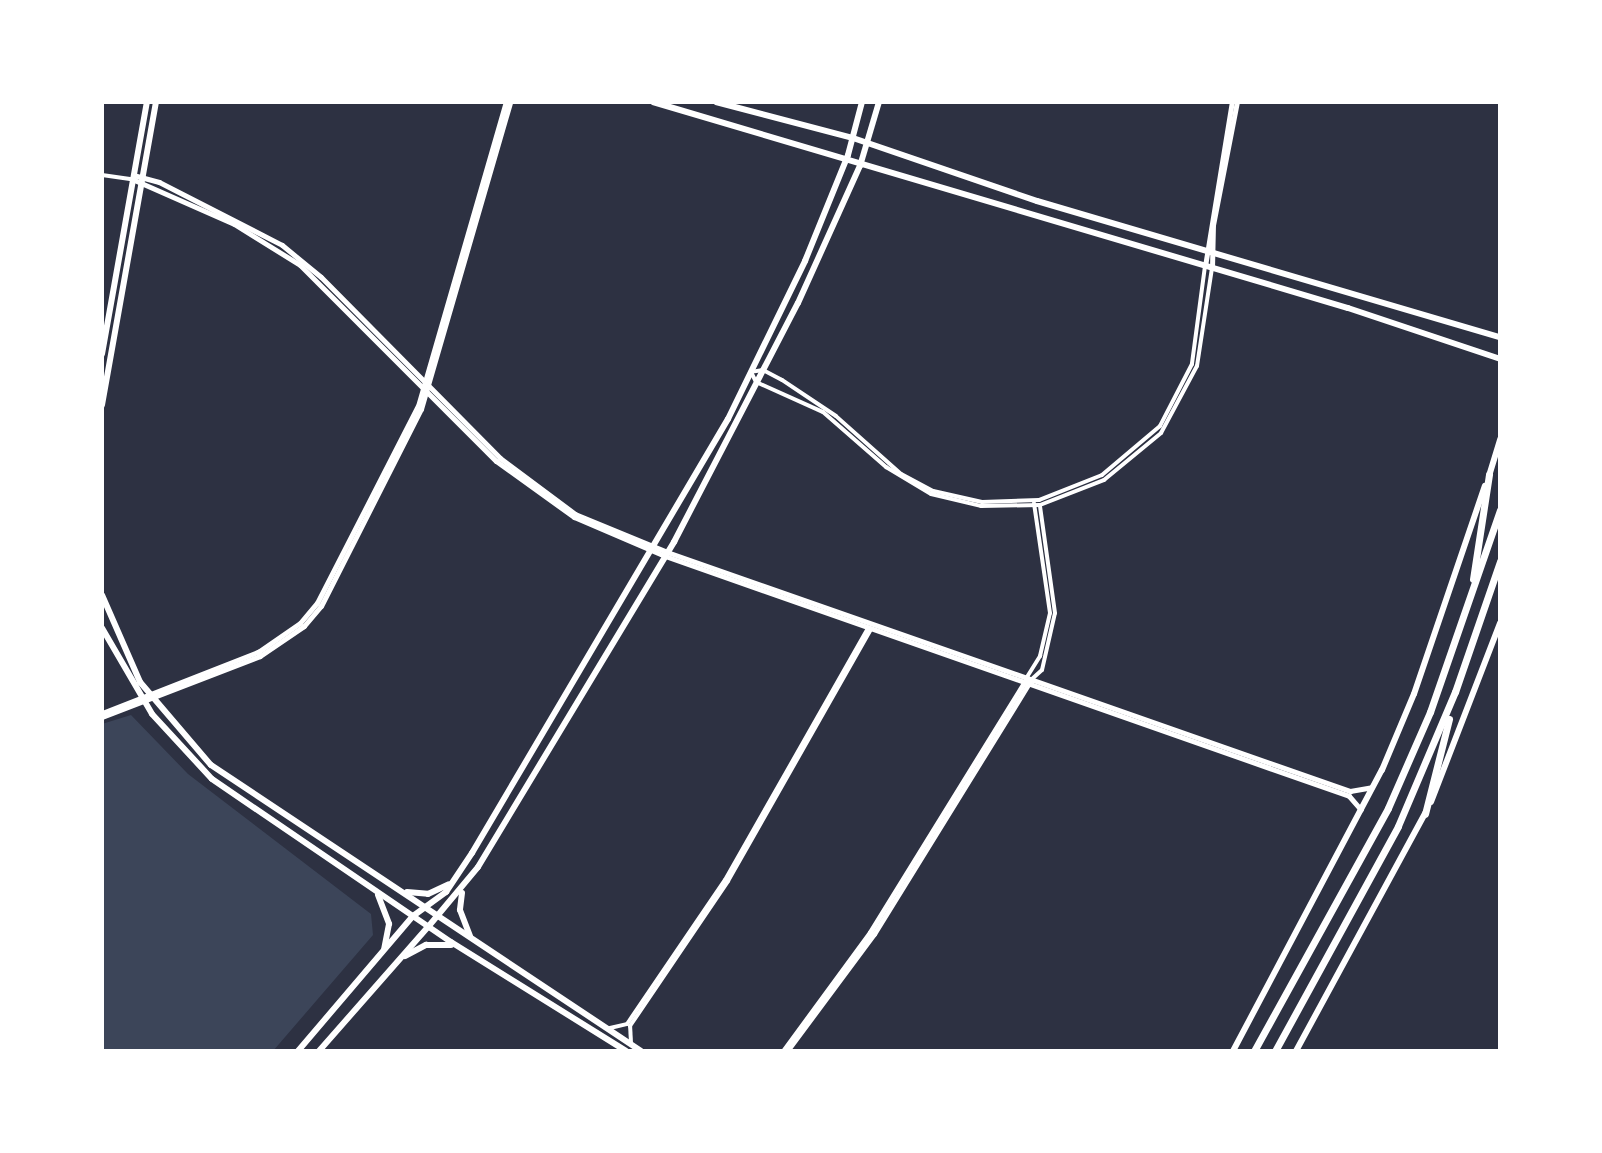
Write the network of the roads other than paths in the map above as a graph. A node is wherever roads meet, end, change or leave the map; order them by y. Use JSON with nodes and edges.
{"nodes":[{"id":1,"x":147,"y":102,"type":"edge"},
{"id":2,"x":156,"y":102,"type":"edge"},
{"id":3,"x":508,"y":102,"type":"edge"},
{"id":4,"x":653,"y":102,"type":"edge"},
{"id":5,"x":716,"y":102,"type":"edge"},
{"id":6,"x":862,"y":102,"type":"edge"},
{"id":7,"x":879,"y":102,"type":"edge"},
{"id":8,"x":1234,"y":102,"type":"edge"},
{"id":9,"x":853,"y":138,"type":"junction"},
{"id":10,"x":868,"y":144,"type":"junction"},
{"id":11,"x":846,"y":161,"type":"junction"},
{"id":12,"x":860,"y":166,"type":"junction"},
{"id":13,"x":102,"y":175,"type":"edge"},
{"id":14,"x":133,"y":177,"type":"junction"},
{"id":15,"x":142,"y":179,"type":"junction"},
{"id":16,"x":1209,"y":252,"type":"junction"},
{"id":17,"x":1208,"y":267,"type":"junction"},
{"id":18,"x":1500,"y":337,"type":"edge"},
{"id":19,"x":102,"y":354,"type":"edge"},
{"id":20,"x":1500,"y":359,"type":"edge"},
{"id":21,"x":763,"y":370,"type":"junction"},
{"id":22,"x":751,"y":372,"type":"junction"},
{"id":23,"x":756,"y":382,"type":"junction"},
{"id":24,"x":426,"y":385,"type":"junction"},
{"id":25,"x":102,"y":405,"type":"edge"},
{"id":26,"x":1500,"y":439,"type":"edge"},
{"id":27,"x":1489,"y":474,"type":"junction"},
{"id":28,"x":1037,"y":503,"type":"junction"},
{"id":29,"x":1500,"y":510,"type":"edge"},
{"id":30,"x":654,"y":549,"type":"junction"},
{"id":31,"x":666,"y":554,"type":"junction"},
{"id":32,"x":1500,"y":561,"type":"edge"},
{"id":33,"x":102,"y":595,"type":"edge"},
{"id":34,"x":1470,"y":601,"type":"junction"},
{"id":35,"x":1500,"y":623,"type":"edge"},
{"id":36,"x":872,"y":624,"type":"junction"},
{"id":37,"x":102,"y":628,"type":"edge"},
{"id":38,"x":1028,"y":680,"type":"junction"},
{"id":39,"x":1455,"y":692,"type":"junction"},
{"id":40,"x":150,"y":697,"type":"junction"},
{"id":41,"x":142,"y":700,"type":"junction"},
{"id":42,"x":102,"y":715,"type":"edge"},
{"id":43,"x":1376,"y":784,"type":"junction"},
{"id":44,"x":1425,"y":814,"type":"junction"},
{"id":45,"x":1360,"y":818,"type":"junction"},
{"id":46,"x":459,"y":873,"type":"junction"},
{"id":47,"x":465,"y":887,"type":"junction"},
{"id":48,"x":373,"y":890,"type":"junction"},
{"id":49,"x":399,"y":890,"type":"junction"},
{"id":50,"x":424,"y":907,"type":"junction"},
{"id":51,"x":413,"y":916,"type":"junction"},
{"id":52,"x":439,"y":917,"type":"junction"},
{"id":53,"x":428,"y":927,"type":"junction"},
{"id":54,"x":479,"y":944,"type":"junction"},
{"id":55,"x":465,"y":952,"type":"junction"},
{"id":56,"x":382,"y":953,"type":"junction"},
{"id":57,"x":396,"y":963,"type":"junction"},
{"id":58,"x":605,"y":1027,"type":"junction"},
{"id":59,"x":632,"y":1045,"type":"junction"},
{"id":60,"x":298,"y":1051,"type":"edge"},
{"id":61,"x":319,"y":1051,"type":"edge"},
{"id":62,"x":626,"y":1051,"type":"edge"},
{"id":63,"x":641,"y":1051,"type":"edge"},
{"id":64,"x":785,"y":1051,"type":"edge"},
{"id":65,"x":1233,"y":1051,"type":"edge"},
{"id":66,"x":1254,"y":1051,"type":"edge"},
{"id":67,"x":1275,"y":1051,"type":"edge"},
{"id":68,"x":1296,"y":1051,"type":"edge"}],
"edges":[{"from":1,"to":14,"type":"main road"},
{"from":2,"to":15,"type":"main road"},
{"from":3,"to":24,"type":"street"},
{"from":4,"to":11,"type":"main road"},
{"from":5,"to":9,"type":"main road"},
{"from":6,"to":9,"type":"main road"},
{"from":7,"to":10,"type":"main road"},
{"from":8,"to":16,"type":"street"},
{"from":9,"to":10,"type":"main road"},
{"from":9,"to":11,"type":"main road"},
{"from":10,"to":12,"type":"main road"},
{"from":10,"to":16,"type":"main road"},
{"from":11,"to":12,"type":"main road"},
{"from":11,"to":22,"type":"main road"},
{"from":12,"to":17,"type":"main road"},
{"from":12,"to":21,"type":"main road"},
{"from":13,"to":14,"type":"street"},
{"from":14,"to":15,"type":"street"},
{"from":14,"to":19,"type":"main road"},
{"from":15,"to":24,"type":"street"},
{"from":15,"to":25,"type":"main road"},
{"from":16,"to":17,"type":"street"},
{"from":16,"to":18,"type":"main road"},
{"from":17,"to":20,"type":"main road"},
{"from":17,"to":28,"type":"street"},
{"from":21,"to":22,"type":"street"},
{"from":21,"to":23,"type":"main road"},
{"from":21,"to":28,"type":"street"},
{"from":22,"to":23,"type":"street"},
{"from":22,"to":30,"type":"main road"},
{"from":23,"to":28,"type":"street"},
{"from":23,"to":31,"type":"main road"},
{"from":24,"to":30,"type":"street"},
{"from":24,"to":40,"type":"street"},
{"from":26,"to":27,"type":"main road"},
{"from":27,"to":34,"type":"highway"},
{"from":27,"to":43,"type":"main road"},
{"from":28,"to":38,"type":"street"},
{"from":29,"to":34,"type":"highway"},
{"from":30,"to":31,"type":"street"},
{"from":30,"to":46,"type":"main road"},
{"from":31,"to":36,"type":"street"},
{"from":31,"to":47,"type":"main road"},
{"from":32,"to":39,"type":"highway"},
{"from":33,"to":40,"type":"main road"},
{"from":34,"to":66,"type":"highway"},
{"from":35,"to":44,"type":"main road"},
{"from":36,"to":38,"type":"street"},
{"from":36,"to":58,"type":"street"},
{"from":36,"to":59,"type":"street"},
{"from":37,"to":41,"type":"main road"},
{"from":38,"to":43,"type":"street"},
{"from":38,"to":45,"type":"street"},
{"from":38,"to":64,"type":"street"},
{"from":39,"to":44,"type":"highway"},
{"from":39,"to":67,"type":"highway"},
{"from":40,"to":41,"type":"street"},
{"from":40,"to":49,"type":"main road"},
{"from":41,"to":42,"type":"street"},
{"from":41,"to":48,"type":"main road"},
{"from":43,"to":45,"type":"main road"},
{"from":44,"to":68,"type":"main road"},
{"from":45,"to":65,"type":"main road"},
{"from":46,"to":49,"type":"main road"},
{"from":46,"to":50,"type":"main road"},
{"from":47,"to":52,"type":"main road"},
{"from":47,"to":54,"type":"main road"},
{"from":48,"to":51,"type":"main road"},
{"from":48,"to":56,"type":"main road"},
{"from":49,"to":50,"type":"main road"},
{"from":50,"to":51,"type":"main road"},
{"from":50,"to":52,"type":"main road"},
{"from":51,"to":53,"type":"main road"},
{"from":51,"to":56,"type":"main road"},
{"from":52,"to":53,"type":"main road"},
{"from":52,"to":54,"type":"main road"},
{"from":53,"to":55,"type":"main road"},
{"from":53,"to":57,"type":"main road"},
{"from":54,"to":58,"type":"main road"},
{"from":55,"to":57,"type":"main road"},
{"from":55,"to":62,"type":"main road"},
{"from":56,"to":60,"type":"main road"},
{"from":57,"to":61,"type":"main road"},
{"from":58,"to":59,"type":"main road"},
{"from":59,"to":63,"type":"main road"}]}
